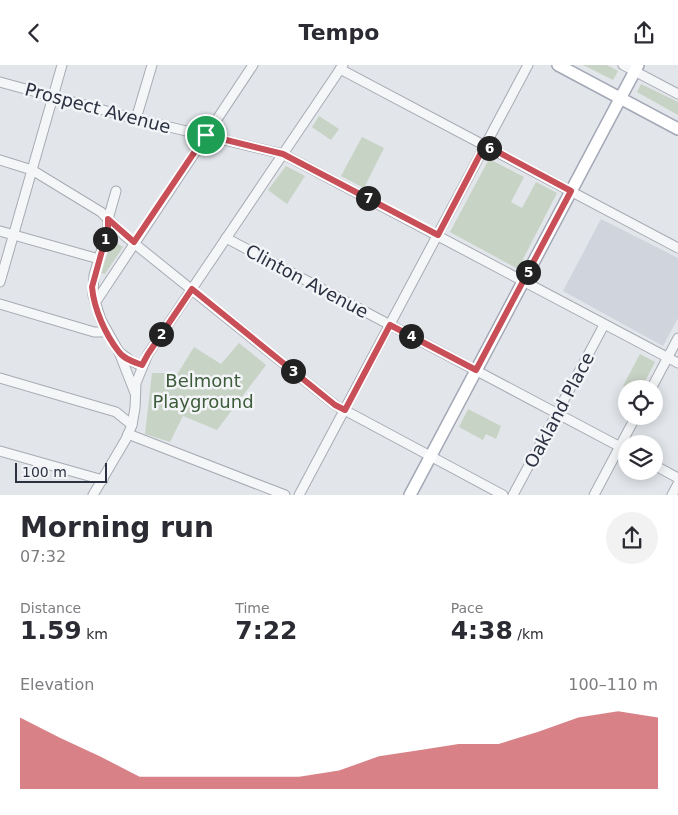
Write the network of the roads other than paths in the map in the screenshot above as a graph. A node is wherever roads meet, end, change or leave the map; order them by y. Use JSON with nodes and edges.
{"nodes":[{"id":1,"x":62,"y":65,"type":"edge"},
{"id":2,"x":152,"y":65,"type":"edge"},
{"id":3,"x":253,"y":65,"type":"edge"},
{"id":4,"x":528,"y":65,"type":"edge"},
{"id":5,"x":558,"y":65,"type":"edge"},
{"id":6,"x":623,"y":65,"type":"edge"},
{"id":7,"x":342,"y":67,"type":"edge"},
{"id":8,"x":636,"y":68,"type":"edge"},
{"id":9,"x":0,"y":82,"type":"edge"},
{"id":10,"x":678,"y":94,"type":"edge"},
{"id":11,"x":53,"y":97,"type":"junction"},
{"id":12,"x":621,"y":98,"type":"junction"},
{"id":13,"x":136,"y":119,"type":"junction"},
{"id":14,"x":678,"y":129,"type":"edge"},
{"id":15,"x":206,"y":135,"type":"junction"},
{"id":16,"x":485,"y":145,"type":"junction"},
{"id":17,"x":283,"y":154,"type":"junction"},
{"id":18,"x":0,"y":160,"type":"edge"},
{"id":19,"x":32,"y":170,"type":"junction"},
{"id":20,"x":116,"y":191,"type":"dead end"},
{"id":21,"x":571,"y":191,"type":"junction"},
{"id":22,"x":108,"y":219,"type":"junction"},
{"id":23,"x":0,"y":231,"type":"edge"},
{"id":24,"x":14,"y":235,"type":"junction"},
{"id":25,"x":438,"y":235,"type":"junction"},
{"id":26,"x":226,"y":238,"type":"junction"},
{"id":27,"x":134,"y":242,"type":"junction"},
{"id":28,"x":678,"y":248,"type":"edge"},
{"id":29,"x":99,"y":259,"type":"junction"},
{"id":30,"x":523,"y":281,"type":"junction"},
{"id":31,"x":0,"y":283,"type":"edge"},
{"id":32,"x":192,"y":289,"type":"junction"},
{"id":33,"x":95,"y":303,"type":"junction"},
{"id":34,"x":0,"y":304,"type":"edge"},
{"id":35,"x":390,"y":325,"type":"junction"},
{"id":36,"x":604,"y":325,"type":"junction"},
{"id":37,"x":107,"y":332,"type":"junction"},
{"id":38,"x":678,"y":338,"type":"edge"},
{"id":39,"x":119,"y":352,"type":"junction"},
{"id":40,"x":667,"y":357,"type":"junction"},
{"id":41,"x":678,"y":363,"type":"edge"},
{"id":42,"x":142,"y":365,"type":"junction"},
{"id":43,"x":476,"y":370,"type":"junction"},
{"id":44,"x":0,"y":378,"type":"edge"},
{"id":45,"x":656,"y":380,"type":"edge"},
{"id":46,"x":135,"y":393,"type":"junction"},
{"id":47,"x":345,"y":410,"type":"junction"},
{"id":48,"x":556,"y":413,"type":"junction"},
{"id":49,"x":130,"y":429,"type":"junction"},
{"id":50,"x":618,"y":445,"type":"edge"},
{"id":51,"x":0,"y":451,"type":"edge"},
{"id":52,"x":430,"y":456,"type":"junction"},
{"id":53,"x":618,"y":456,"type":"edge"},
{"id":54,"x":663,"y":470,"type":"edge"},
{"id":55,"x":678,"y":478,"type":"edge"},
{"id":56,"x":103,"y":481,"type":"junction"},
{"id":57,"x":678,"y":484,"type":"edge"},
{"id":58,"x":94,"y":495,"type":"edge"},
{"id":59,"x":286,"y":495,"type":"edge"},
{"id":60,"x":299,"y":495,"type":"edge"},
{"id":61,"x":410,"y":495,"type":"edge"},
{"id":62,"x":503,"y":495,"type":"edge"},
{"id":63,"x":513,"y":495,"type":"edge"},
{"id":64,"x":594,"y":495,"type":"edge"},
{"id":65,"x":672,"y":495,"type":"edge"}],
"edges":[{"from":1,"to":11,"type":"street"},
{"from":2,"to":13,"type":"street"},
{"from":3,"to":15,"type":"street"},
{"from":4,"to":16,"type":"street"},
{"from":5,"to":12,"type":"main road"},
{"from":6,"to":8,"type":"street"},
{"from":7,"to":16,"type":"street"},
{"from":7,"to":17,"type":"street"},
{"from":8,"to":10,"type":"street"},
{"from":8,"to":12,"type":"main road"},
{"from":9,"to":11,"type":"street","name":"Prospect Avenue"},
{"from":11,"to":13,"type":"street","name":"Prospect Avenue"},
{"from":11,"to":19,"type":"street"},
{"from":12,"to":14,"type":"main road"},
{"from":12,"to":21,"type":"main road"},
{"from":13,"to":15,"type":"street","name":"Prospect Avenue"},
{"from":15,"to":17,"type":"street","name":"Prospect Avenue"},
{"from":15,"to":27,"type":"street"},
{"from":16,"to":21,"type":"street"},
{"from":16,"to":25,"type":"street"},
{"from":17,"to":25,"type":"street","name":"Prospect Avenue"},
{"from":17,"to":26,"type":"street"},
{"from":18,"to":19,"type":"street"},
{"from":19,"to":22,"type":"street"},
{"from":19,"to":24,"type":"street"},
{"from":20,"to":22,"type":"street"},
{"from":21,"to":28,"type":"street"},
{"from":21,"to":30,"type":"main road"},
{"from":22,"to":27,"type":"street"},
{"from":22,"to":29,"type":"street"},
{"from":23,"to":24,"type":"street"},
{"from":24,"to":29,"type":"street"},
{"from":24,"to":31,"type":"street"},
{"from":25,"to":30,"type":"street"},
{"from":25,"to":35,"type":"street"},
{"from":26,"to":32,"type":"street"},
{"from":26,"to":35,"type":"street","name":"Clinton Avenue"},
{"from":27,"to":32,"type":"street"},
{"from":27,"to":33,"type":"street"},
{"from":29,"to":33,"type":"street"},
{"from":30,"to":36,"type":"street"},
{"from":30,"to":43,"type":"main road"},
{"from":32,"to":42,"type":"street"},
{"from":32,"to":47,"type":"street"},
{"from":33,"to":37,"type":"street"},
{"from":34,"to":37,"type":"street"},
{"from":35,"to":43,"type":"street","name":"Clinton Avenue"},
{"from":35,"to":47,"type":"street"},
{"from":36,"to":40,"type":"street"},
{"from":36,"to":48,"type":"street","name":"Oakland Place"},
{"from":37,"to":39,"type":"street"},
{"from":38,"to":40,"type":"street"},
{"from":39,"to":42,"type":"street"},
{"from":39,"to":46,"type":"street"},
{"from":40,"to":41,"type":"street"},
{"from":40,"to":45,"type":"street"},
{"from":42,"to":46,"type":"street"},
{"from":43,"to":48,"type":"street","name":"Clinton Avenue"},
{"from":43,"to":52,"type":"main road"},
{"from":44,"to":49,"type":"street"},
{"from":46,"to":49,"type":"street"},
{"from":47,"to":52,"type":"street"},
{"from":47,"to":60,"type":"street"},
{"from":48,"to":50,"type":"street","name":"Clinton Avenue"},
{"from":48,"to":63,"type":"street","name":"Oakland Place"},
{"from":49,"to":56,"type":"street"},
{"from":49,"to":59,"type":"street"},
{"from":51,"to":56,"type":"street"},
{"from":52,"to":61,"type":"main road"},
{"from":52,"to":62,"type":"street"},
{"from":53,"to":64,"type":"street"},
{"from":54,"to":55,"type":"street"},
{"from":56,"to":58,"type":"street"},
{"from":57,"to":65,"type":"street"}]}
